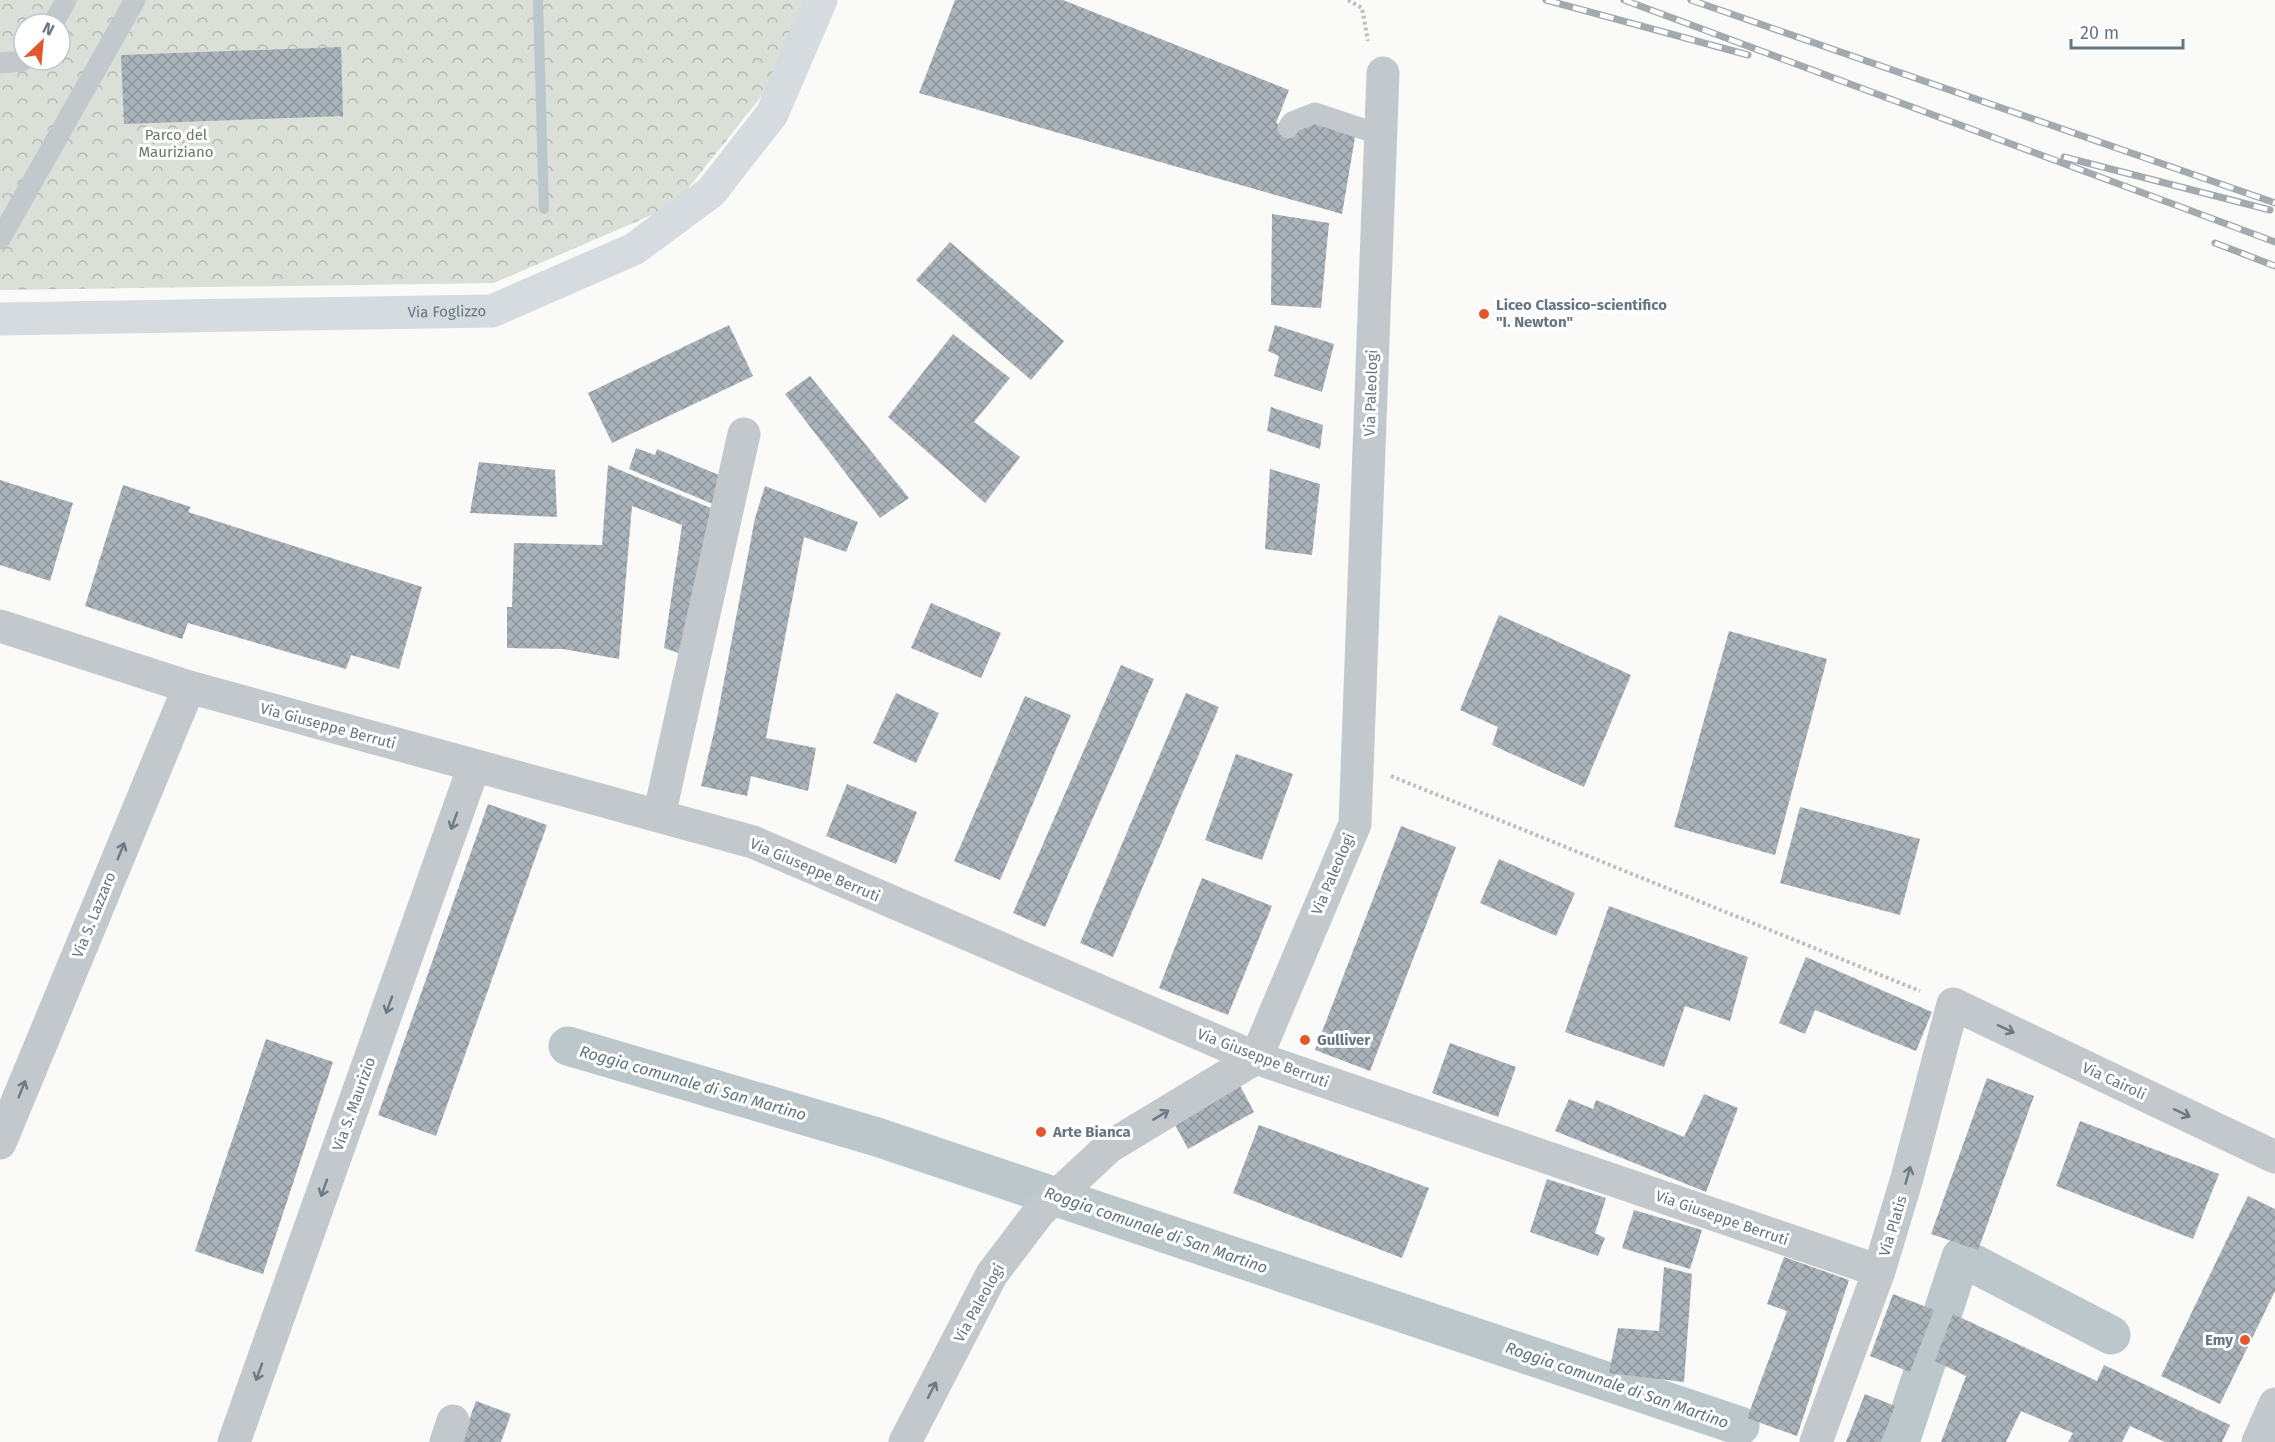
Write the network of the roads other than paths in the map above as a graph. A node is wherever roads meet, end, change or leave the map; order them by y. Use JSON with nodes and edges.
{"nodes":[{"id":1,"x":135,"y":0,"type":"edge"},
{"id":2,"x":821,"y":0,"type":"edge"},
{"id":3,"x":1383,"y":73,"type":"road end"},
{"id":4,"x":1288,"y":128,"type":"dead end"},
{"id":5,"x":1381,"y":135,"type":"junction"},
{"id":6,"x":0,"y":239,"type":"edge"},
{"id":7,"x":0,"y":319,"type":"edge"},
{"id":8,"x":744,"y":434,"type":"dead end"},
{"id":9,"x":0,"y":626,"type":"edge"},
{"id":10,"x":189,"y":687,"type":"junction"},
{"id":11,"x":474,"y":766,"type":"junction"},
{"id":12,"x":659,"y":816,"type":"junction"},
{"id":13,"x":1953,"y":1004,"type":"joint"},
{"id":14,"x":1256,"y":1058,"type":"junction"},
{"id":15,"x":0,"y":1143,"type":"edge"},
{"id":16,"x":2275,"y":1157,"type":"edge"},
{"id":17,"x":1879,"y":1271,"type":"junction"},
{"id":18,"x":2275,"y":1404,"type":"edge"},
{"id":19,"x":234,"y":1442,"type":"edge"},
{"id":20,"x":905,"y":1442,"type":"edge"},
{"id":21,"x":1816,"y":1442,"type":"edge"},
{"id":22,"x":2258,"y":1442,"type":"edge"}],
"edges":[{"from":1,"to":6,"type":"lane"},
{"from":2,"to":7,"type":"main road","name":"Via Foglizzo"},
{"from":3,"to":5,"type":"street","name":"Via Paleologi"},
{"from":4,"to":5,"type":"lane"},
{"from":5,"to":14,"type":"street","name":"Via Paleologi"},
{"from":8,"to":12,"type":"street"},
{"from":9,"to":10,"type":"street","name":"Via Giuseppe Berruti"},
{"from":10,"to":11,"type":"street","name":"Via Giuseppe Berruti"},
{"from":15,"to":10,"type":"street","name":"Via S. Lazzaro","one_way":true},
{"from":11,"to":12,"type":"street","name":"Via Giuseppe Berruti"},
{"from":11,"to":19,"type":"street","name":"Via S. Maurizio","one_way":true},
{"from":12,"to":14,"type":"street","name":"Via Giuseppe Berruti"},
{"from":13,"to":16,"type":"street","name":"Via Cairoli","one_way":true},
{"from":17,"to":13,"type":"street","name":"Via Platis","one_way":true},
{"from":14,"to":17,"type":"street","name":"Via Giuseppe Berruti"},
{"from":20,"to":14,"type":"street","name":"Via Paleologi","one_way":true},
{"from":17,"to":21,"type":"street","name":"Via Platis"},
{"from":18,"to":22,"type":"street"}]}
